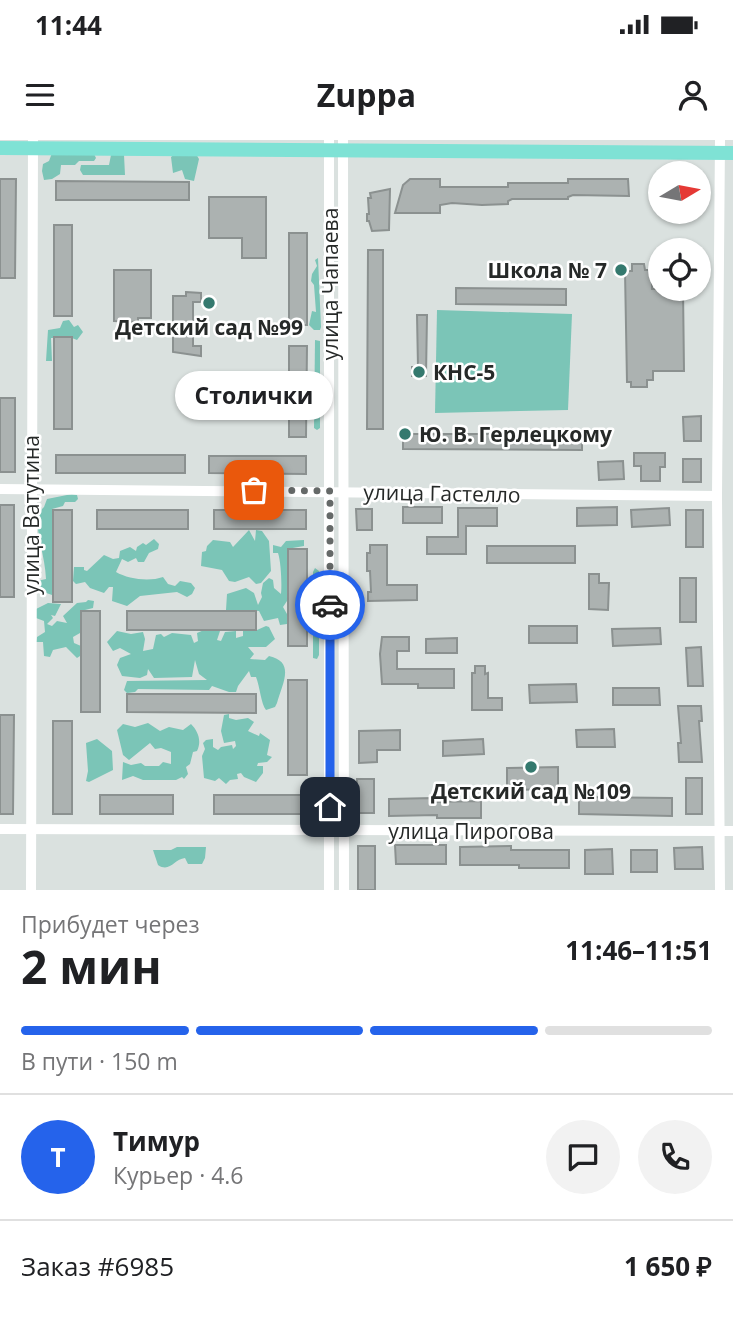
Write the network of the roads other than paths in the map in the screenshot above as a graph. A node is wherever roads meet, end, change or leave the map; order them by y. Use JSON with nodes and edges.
{"nodes":[{"id":1,"x":33,"y":144,"type":"edge"},
{"id":2,"x":336,"y":145,"type":"edge"},
{"id":3,"x":0,"y":148,"type":"edge"},
{"id":4,"x":724,"y":149,"type":"edge"},
{"id":5,"x":0,"y":489,"type":"edge"},
{"id":6,"x":31,"y":489,"type":"junction"},
{"id":7,"x":330,"y":491,"type":"junction"},
{"id":8,"x":344,"y":491,"type":"junction"},
{"id":9,"x":717,"y":496,"type":"junction"},
{"id":10,"x":0,"y":830,"type":"edge"},
{"id":11,"x":30,"y":830,"type":"junction"},
{"id":12,"x":330,"y":831,"type":"junction"},
{"id":13,"x":344,"y":831,"type":"junction"},
{"id":14,"x":720,"y":831,"type":"junction"},
{"id":15,"x":733,"y":831,"type":"edge"},
{"id":16,"x":30,"y":890,"type":"edge"},
{"id":17,"x":329,"y":890,"type":"edge"},
{"id":18,"x":344,"y":890,"type":"edge"},
{"id":19,"x":720,"y":890,"type":"edge"}],
"edges":[{"from":1,"to":2,"type":"main road"},
{"from":1,"to":3,"type":"main road"},
{"from":1,"to":6,"type":"street","name":"улица Ватутина"},
{"from":2,"to":4,"type":"main road"},
{"from":2,"to":7,"type":"street","name":"улица Чапаева"},
{"from":2,"to":8,"type":"street"},
{"from":4,"to":9,"type":"street"},
{"from":5,"to":6,"type":"street","name":"улица Гастелло"},
{"from":6,"to":7,"type":"street","name":"улица Гастелло"},
{"from":6,"to":11,"type":"street","name":"улица Ватутина"},
{"from":7,"to":8,"type":"street","name":"улица Гастелло"},
{"from":7,"to":12,"type":"street","name":"улица Чапаева"},
{"from":8,"to":9,"type":"street","name":"улица Гастелло"},
{"from":8,"to":13,"type":"street"},
{"from":9,"to":14,"type":"street"},
{"from":10,"to":11,"type":"street","name":"улица Пирогова"},
{"from":11,"to":12,"type":"street","name":"улица Пирогова"},
{"from":11,"to":16,"type":"street","name":"улица Ватутина"},
{"from":12,"to":13,"type":"street","name":"улица Пирогова"},
{"from":12,"to":17,"type":"street","name":"улица Чапаева"},
{"from":13,"to":14,"type":"street","name":"улица Пирогова"},
{"from":13,"to":18,"type":"street"},
{"from":14,"to":15,"type":"street","name":"улица Пирогова"},
{"from":14,"to":19,"type":"street"}]}
